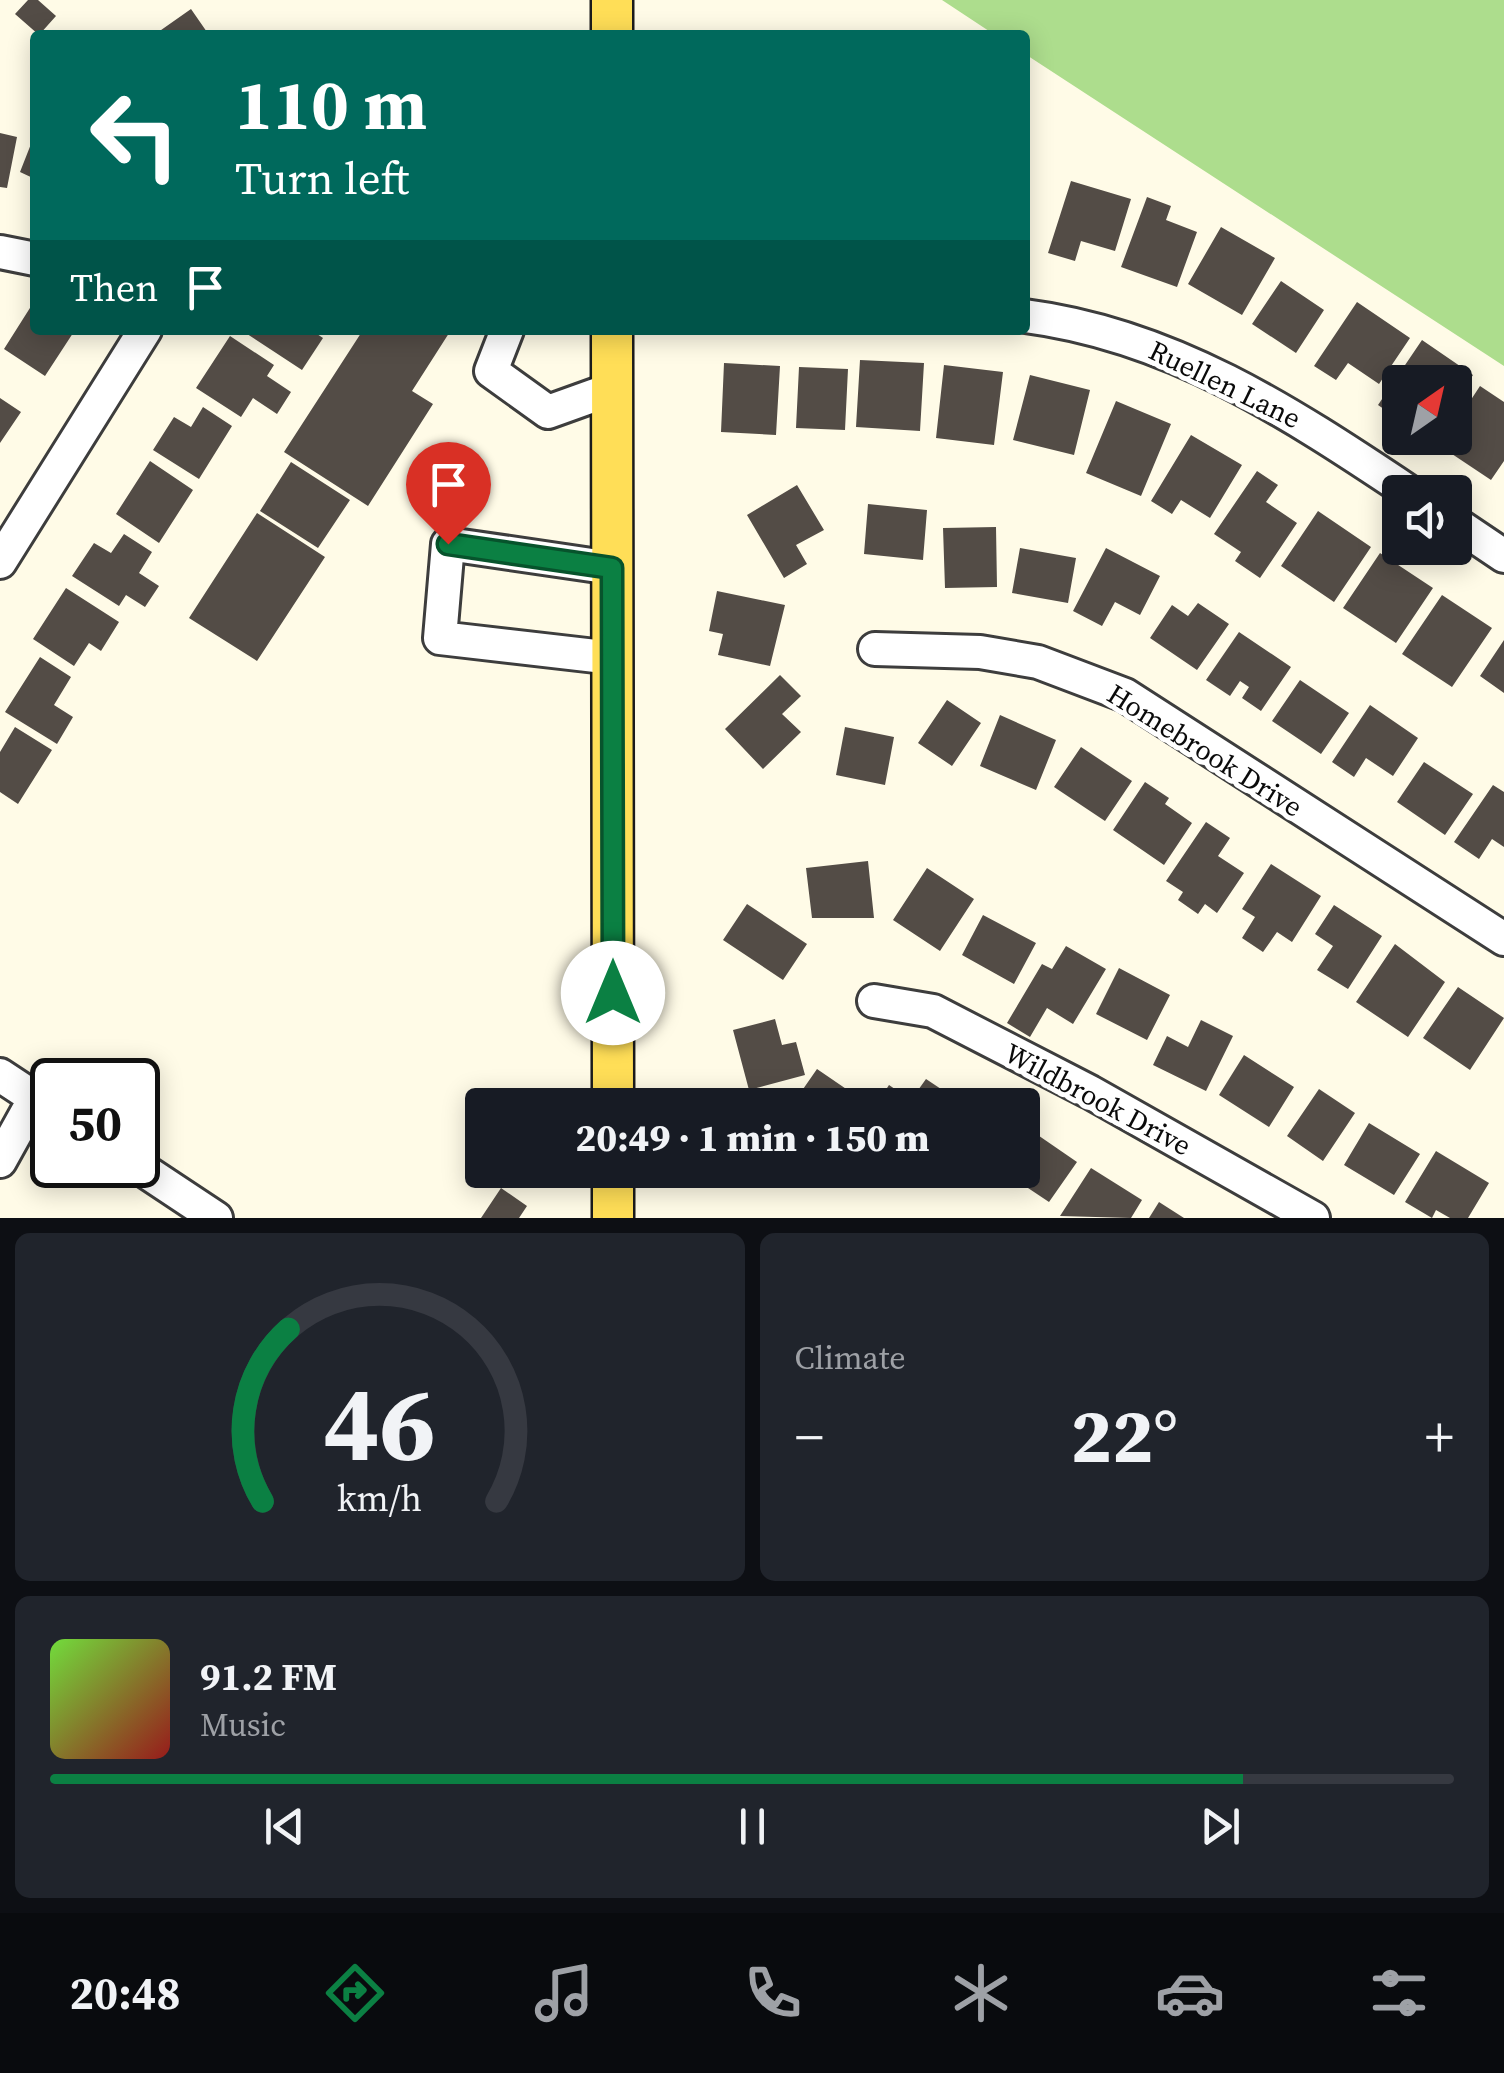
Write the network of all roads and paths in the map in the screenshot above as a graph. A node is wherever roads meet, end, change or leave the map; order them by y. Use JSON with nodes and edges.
{"nodes":[{"id":1,"x":612,"y":0,"type":"edge"},
{"id":2,"x":612,"y":30,"type":"edge"},
{"id":3,"x":0,"y":252,"type":"edge"},
{"id":4,"x":30,"y":258,"type":"edge"},
{"id":5,"x":1030,"y":317,"type":"edge"},
{"id":6,"x":142,"y":335,"type":"edge"},
{"id":7,"x":505,"y":335,"type":"edge"},
{"id":8,"x":612,"y":335,"type":"edge"},
{"id":9,"x":612,"y":389,"type":"junction"},
{"id":10,"x":1384,"y":475,"type":"edge"},
{"id":11,"x":1472,"y":535,"type":"edge"},
{"id":12,"x":1504,"y":556,"type":"edge"},
{"id":13,"x":0,"y":562,"type":"edge"},
{"id":14,"x":612,"y":568,"type":"junction"},
{"id":15,"x":875,"y":649,"type":"dead end"},
{"id":16,"x":613,"y":658,"type":"junction"},
{"id":17,"x":1504,"y":939,"type":"edge"},
{"id":18,"x":874,"y":1001,"type":"dead end"},
{"id":19,"x":0,"y":1075,"type":"edge"},
{"id":20,"x":613,"y":1088,"type":"edge"},
{"id":21,"x":30,"y":1095,"type":"edge"},
{"id":22,"x":30,"y":1122,"type":"edge"},
{"id":23,"x":0,"y":1162,"type":"edge"},
{"id":24,"x":160,"y":1184,"type":"edge"},
{"id":25,"x":614,"y":1188,"type":"edge"},
{"id":26,"x":197,"y":1213,"type":"edge"},
{"id":27,"x":614,"y":1218,"type":"edge"},
{"id":28,"x":1314,"y":1218,"type":"edge"}],
"edges":[{"from":1,"to":2,"type":"main road"},
{"from":3,"to":4,"type":"street"},
{"from":5,"to":10,"type":"street","name":"Ruellen Lane"},
{"from":6,"to":13,"type":"street"},
{"from":7,"to":9,"type":"street"},
{"from":8,"to":9,"type":"main road"},
{"from":9,"to":14,"type":"main road"},
{"from":11,"to":12,"type":"street"},
{"from":14,"to":16,"type":"main road"},
{"from":14,"to":16,"type":"street"},
{"from":15,"to":17,"type":"street","name":"Homebrook Drive"},
{"from":16,"to":20,"type":"main road"},
{"from":18,"to":28,"type":"street","name":"Wildbrook Drive"},
{"from":19,"to":21,"type":"street"},
{"from":22,"to":23,"type":"street"},
{"from":24,"to":26,"type":"street"},
{"from":25,"to":27,"type":"main road"}]}
